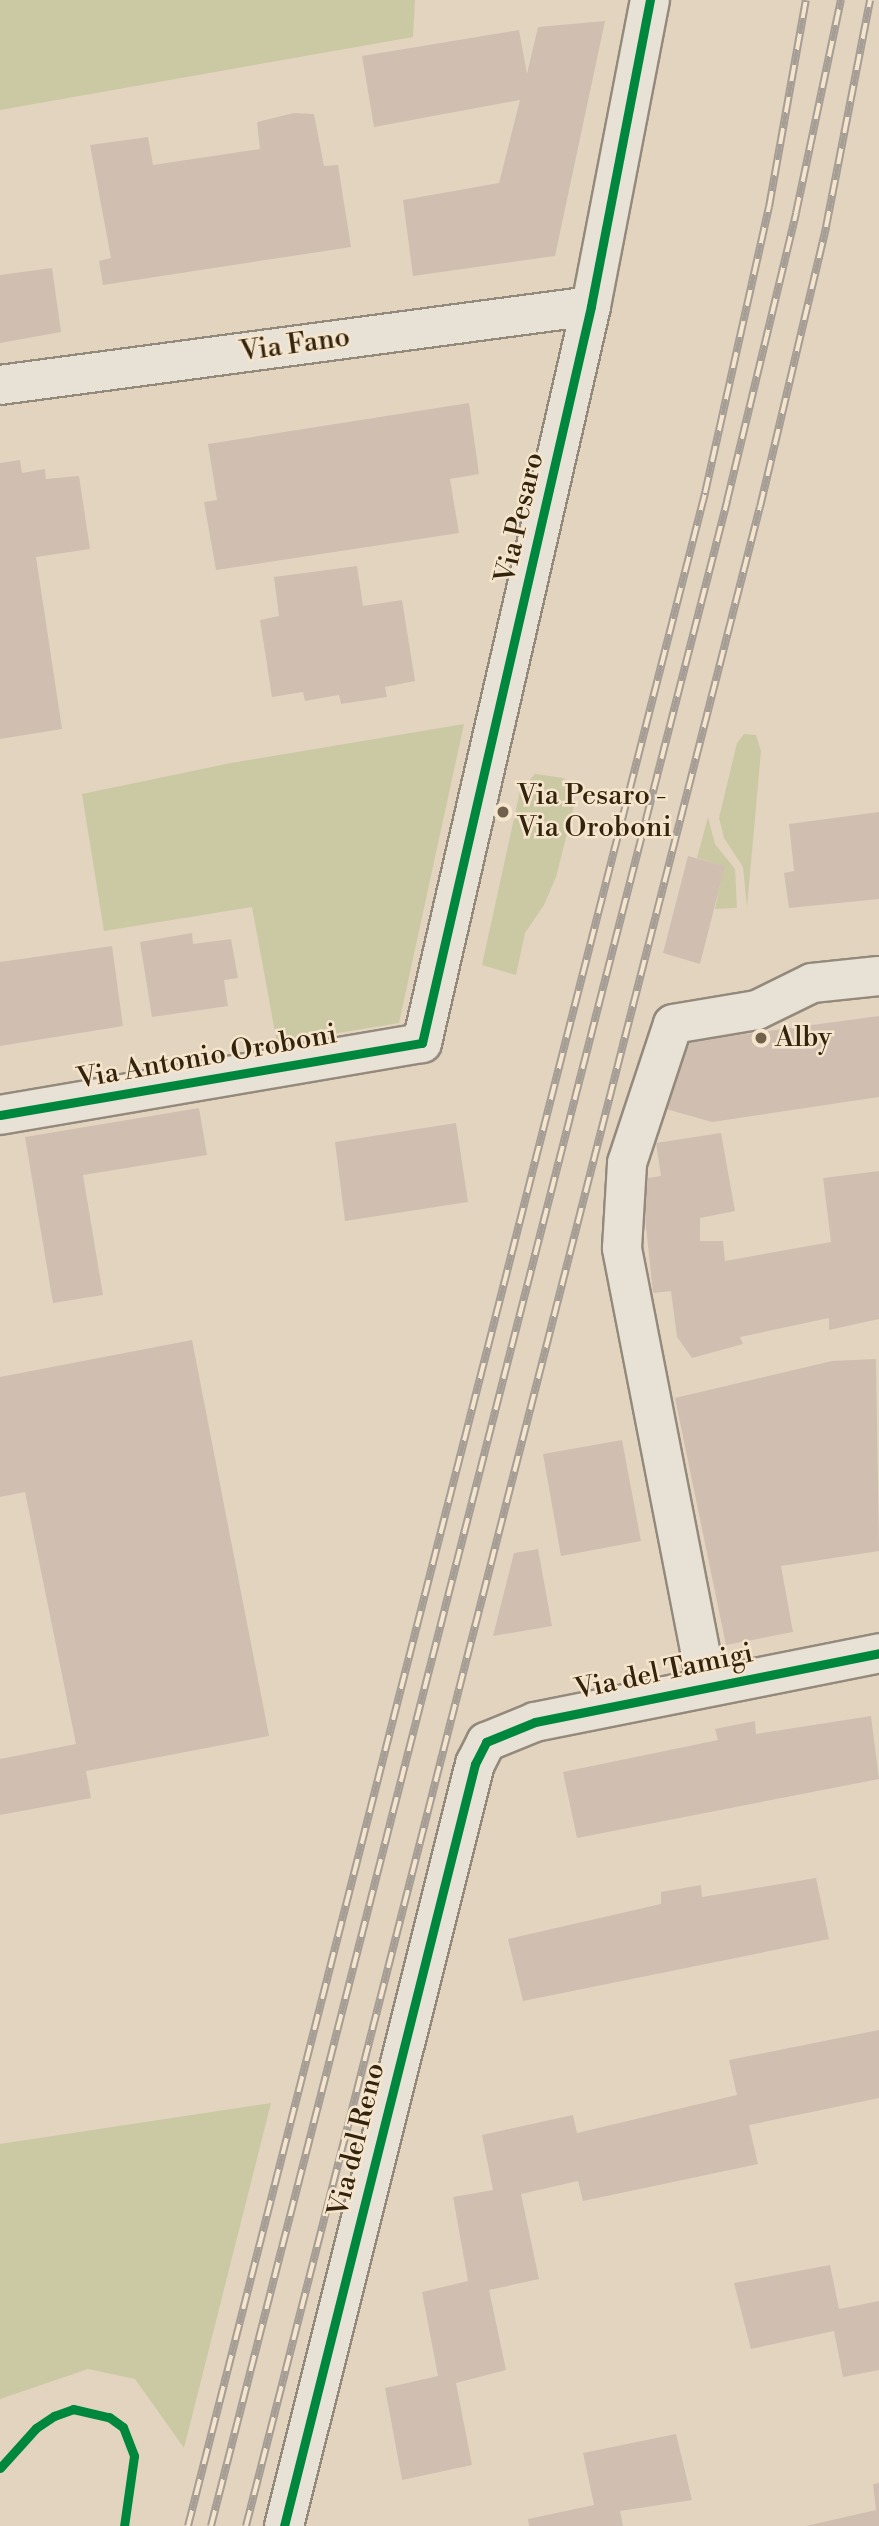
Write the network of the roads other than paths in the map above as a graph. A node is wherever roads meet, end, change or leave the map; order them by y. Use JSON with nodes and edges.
{"nodes":[{"id":1,"x":650,"y":0,"type":"edge"},
{"id":2,"x":591,"y":306,"type":"junction"},
{"id":3,"x":0,"y":385,"type":"edge"},
{"id":4,"x":879,"y":975,"type":"edge"},
{"id":5,"x":422,"y":1043,"type":"joint"},
{"id":6,"x":0,"y":1115,"type":"edge"},
{"id":7,"x":879,"y":1653,"type":"edge"},
{"id":8,"x":707,"y":1686,"type":"junction"},
{"id":9,"x":475,"y":1764,"type":"joint"},
{"id":10,"x":284,"y":2526,"type":"edge"}],
"edges":[{"from":1,"to":2,"type":"street","name":"Via Pesaro"},
{"from":2,"to":3,"type":"street","name":"Via Fano"},
{"from":2,"to":5,"type":"street","name":"Via Pesaro"},
{"from":4,"to":8,"type":"street"},
{"from":5,"to":6,"type":"street","name":"Via Antonio Oroboni"},
{"from":7,"to":8,"type":"street","name":"Via del Tamigi"},
{"from":8,"to":9,"type":"street","name":"Via del Tamigi"},
{"from":9,"to":10,"type":"street","name":"Via del Reno"}]}
